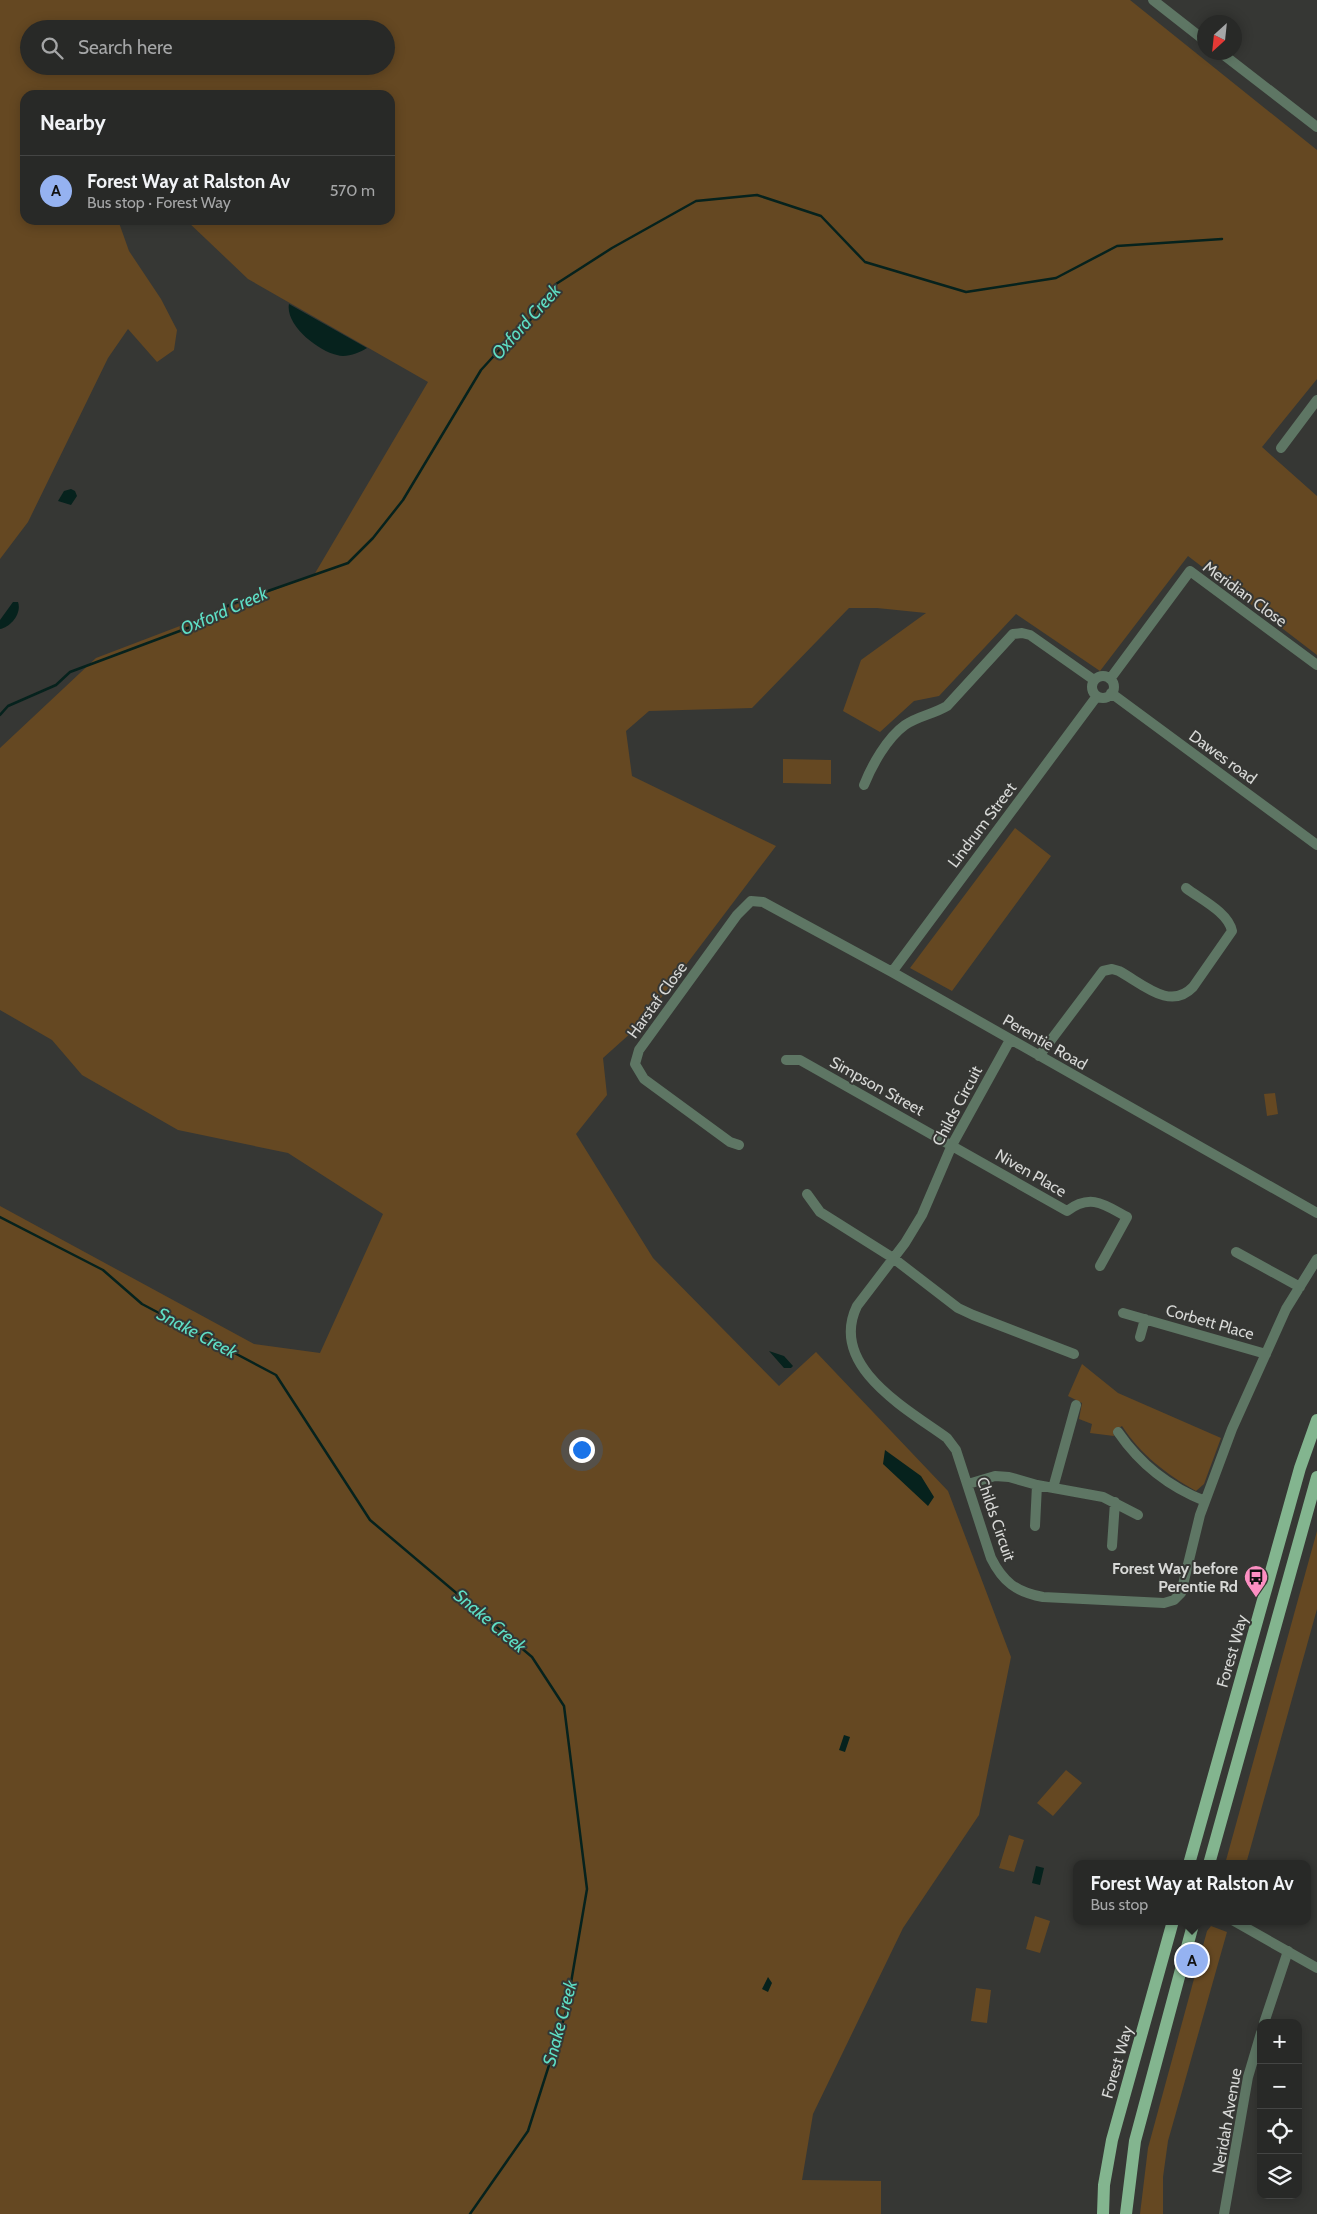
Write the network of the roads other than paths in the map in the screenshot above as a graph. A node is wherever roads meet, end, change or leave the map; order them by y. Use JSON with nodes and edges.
{"nodes":[{"id":1,"x":1152,"y":0,"type":"edge"},
{"id":2,"x":1197,"y":35,"type":"edge"},
{"id":3,"x":1230,"y":60,"type":"edge"},
{"id":4,"x":1317,"y":128,"type":"edge"},
{"id":5,"x":1317,"y":400,"type":"edge"},
{"id":6,"x":1281,"y":448,"type":"dead end"},
{"id":7,"x":1317,"y":665,"type":"edge"},
{"id":8,"x":1110,"y":678,"type":"junction"},
{"id":9,"x":1094,"y":680,"type":"junction"},
{"id":10,"x":1111,"y":693,"type":"junction"},
{"id":11,"x":1096,"y":696,"type":"junction"},
{"id":12,"x":864,"y":785,"type":"dead end"},
{"id":13,"x":1317,"y":845,"type":"edge"},
{"id":14,"x":1186,"y":888,"type":"dead end"},
{"id":15,"x":756,"y":900,"type":"joint"},
{"id":16,"x":892,"y":972,"type":"junction"},
{"id":17,"x":1010,"y":1040,"type":"junction"},
{"id":18,"x":1039,"y":1056,"type":"junction"},
{"id":19,"x":786,"y":1060,"type":"dead end"},
{"id":20,"x":740,"y":1145,"type":"dead end"},
{"id":21,"x":952,"y":1145,"type":"junction"},
{"id":22,"x":807,"y":1194,"type":"dead end"},
{"id":23,"x":1317,"y":1213,"type":"edge"},
{"id":24,"x":1236,"y":1252,"type":"dead end"},
{"id":25,"x":893,"y":1258,"type":"junction"},
{"id":26,"x":1317,"y":1259,"type":"edge"},
{"id":27,"x":1100,"y":1266,"type":"dead end"},
{"id":28,"x":1300,"y":1287,"type":"junction"},
{"id":29,"x":1123,"y":1313,"type":"dead end"},
{"id":30,"x":1145,"y":1320,"type":"junction"},
{"id":31,"x":1140,"y":1337,"type":"dead end"},
{"id":32,"x":1074,"y":1354,"type":"dead end"},
{"id":33,"x":1266,"y":1354,"type":"junction"},
{"id":34,"x":1076,"y":1405,"type":"dead end"},
{"id":35,"x":1317,"y":1420,"type":"edge"},
{"id":36,"x":1118,"y":1432,"type":"dead end"},
{"id":37,"x":1317,"y":1477,"type":"edge"},
{"id":38,"x":968,"y":1484,"type":"junction"},
{"id":39,"x":1037,"y":1485,"type":"junction"},
{"id":40,"x":1053,"y":1488,"type":"junction"},
{"id":41,"x":1205,"y":1501,"type":"junction"},
{"id":42,"x":1115,"y":1502,"type":"junction"},
{"id":43,"x":1138,"y":1515,"type":"dead end"},
{"id":44,"x":1036,"y":1526,"type":"dead end"},
{"id":45,"x":1112,"y":1546,"type":"dead end"},
{"id":46,"x":1191,"y":1860,"type":"edge"},
{"id":47,"x":1210,"y":1860,"type":"edge"},
{"id":48,"x":1172,"y":1925,"type":"edge"},
{"id":49,"x":1193,"y":1925,"type":"edge"},
{"id":50,"x":1241,"y":1925,"type":"edge"},
{"id":51,"x":1288,"y":1951,"type":"junction"},
{"id":52,"x":1317,"y":1968,"type":"edge"},
{"id":53,"x":1265,"y":2019,"type":"edge"},
{"id":54,"x":1257,"y":2047,"type":"edge"},
{"id":55,"x":1103,"y":2214,"type":"edge"},
{"id":56,"x":1126,"y":2214,"type":"edge"},
{"id":57,"x":1224,"y":2214,"type":"edge"}],
"edges":[{"from":1,"to":2,"type":"street"},
{"from":3,"to":4,"type":"street"},
{"from":5,"to":6,"type":"street"},
{"from":7,"to":8,"type":"street","name":"Meridian Close"},
{"from":8,"to":9,"type":"street"},
{"from":8,"to":10,"type":"street"},
{"from":9,"to":11,"type":"street"},
{"from":9,"to":12,"type":"street"},
{"from":10,"to":11,"type":"street"},
{"from":10,"to":13,"type":"street","name":"Dawes road"},
{"from":11,"to":16,"type":"street","name":"Lindrum Street"},
{"from":14,"to":18,"type":"street"},
{"from":15,"to":16,"type":"street","name":"Perentie Road"},
{"from":15,"to":20,"type":"street","name":"Harstaf Close"},
{"from":16,"to":17,"type":"street","name":"Perentie Road"},
{"from":17,"to":18,"type":"street","name":"Perentie Road"},
{"from":17,"to":21,"type":"street","name":"Childs Circuit"},
{"from":18,"to":23,"type":"street","name":"Perentie Road"},
{"from":19,"to":21,"type":"street","name":"Simpson Street"},
{"from":21,"to":25,"type":"street","name":"Childs Circuit"},
{"from":21,"to":27,"type":"street","name":"Niven Place"},
{"from":22,"to":25,"type":"street"},
{"from":24,"to":28,"type":"street"},
{"from":25,"to":32,"type":"street"},
{"from":25,"to":38,"type":"street","name":"Childs Circuit"},
{"from":26,"to":28,"type":"street","name":"Childs Circuit"},
{"from":28,"to":33,"type":"street","name":"Childs Circuit"},
{"from":29,"to":30,"type":"street","name":"Corbett Place"},
{"from":30,"to":31,"type":"street","name":"Corbett Place"},
{"from":30,"to":33,"type":"street","name":"Corbett Place"},
{"from":33,"to":41,"type":"street","name":"Childs Circuit"},
{"from":34,"to":40,"type":"street"},
{"from":35,"to":46,"type":"main road","name":"Forest Way"},
{"from":36,"to":41,"type":"street"},
{"from":37,"to":47,"type":"main road"},
{"from":38,"to":39,"type":"street"},
{"from":38,"to":41,"type":"street","name":"Childs Circuit"},
{"from":39,"to":40,"type":"street"},
{"from":39,"to":44,"type":"street"},
{"from":40,"to":42,"type":"street"},
{"from":42,"to":43,"type":"street"},
{"from":42,"to":45,"type":"street"},
{"from":48,"to":55,"type":"main road","name":"Forest Way"},
{"from":49,"to":56,"type":"main road"},
{"from":50,"to":51,"type":"street"},
{"from":51,"to":52,"type":"street"},
{"from":51,"to":53,"type":"street"},
{"from":54,"to":57,"type":"street","name":"Neridah Avenue"}]}
